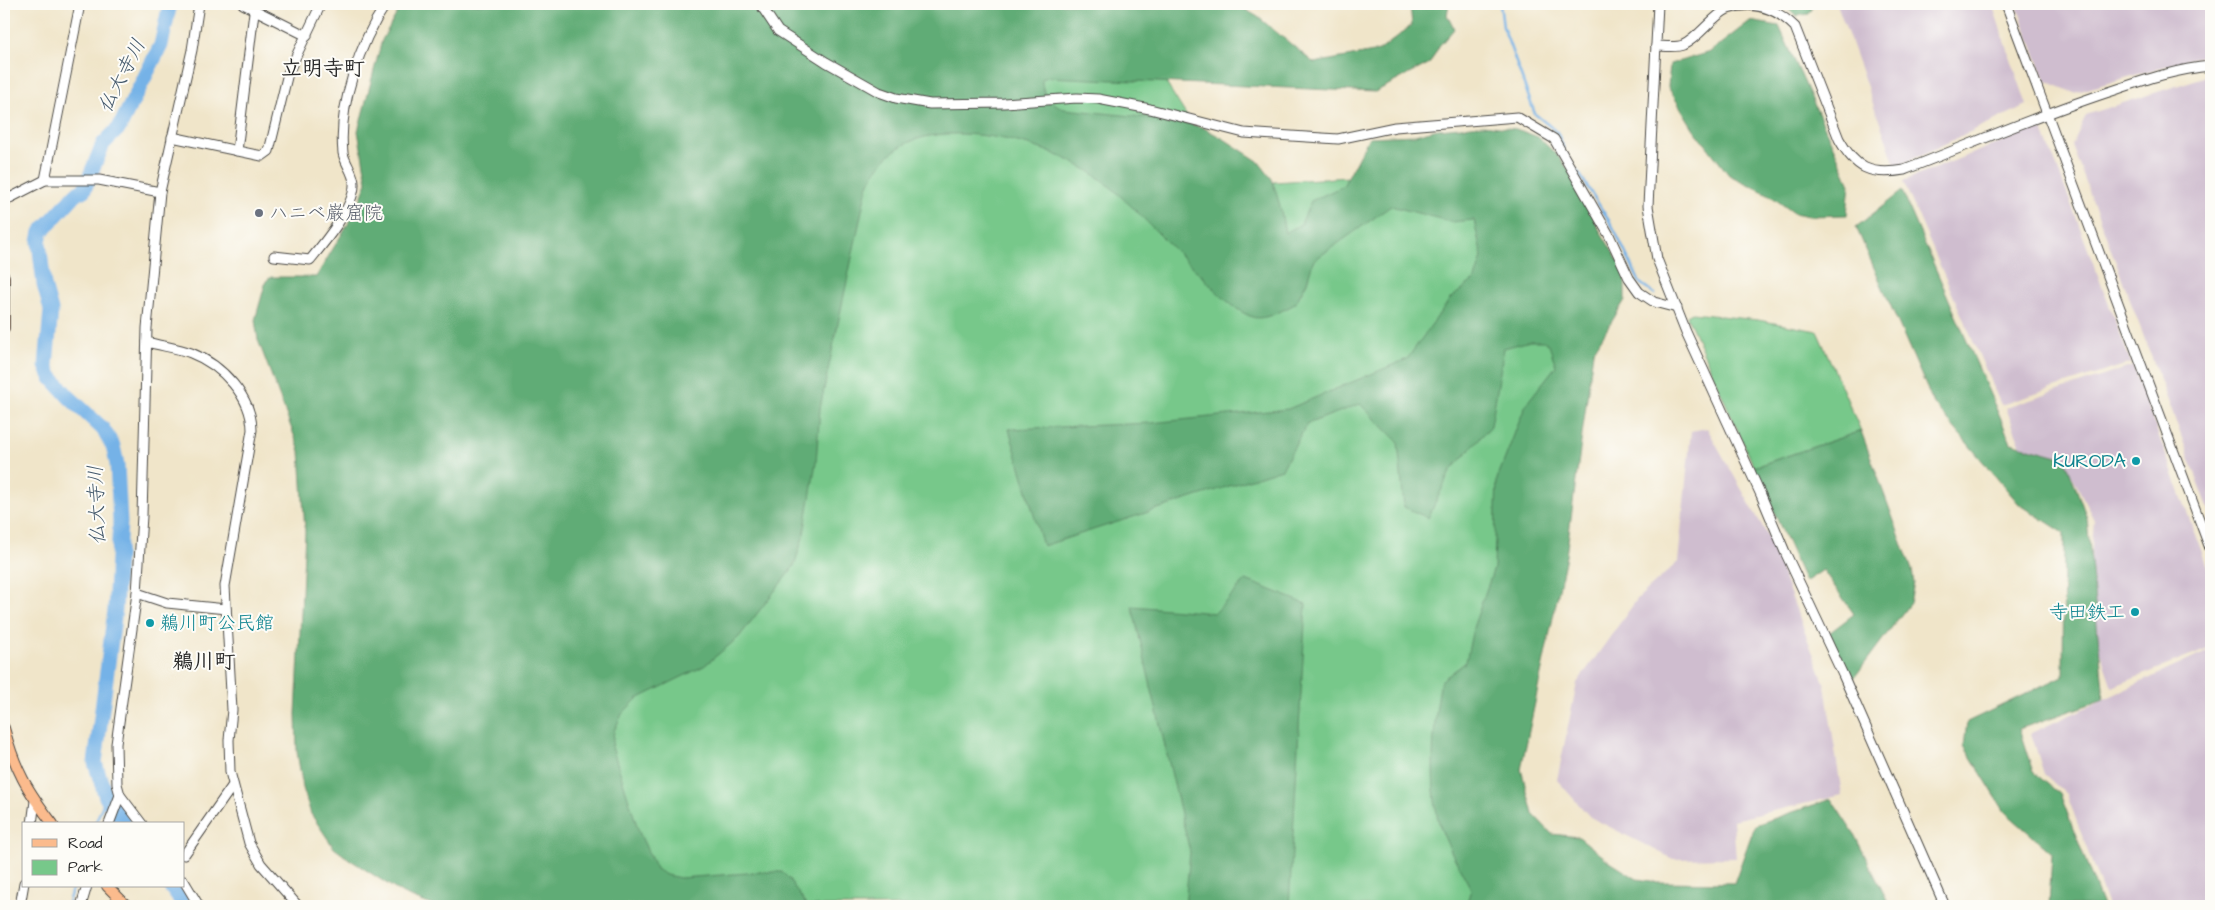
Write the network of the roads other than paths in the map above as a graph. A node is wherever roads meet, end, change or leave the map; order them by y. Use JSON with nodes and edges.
{"nodes":[{"id":1,"x":80,"y":4,"type":"edge"},
{"id":2,"x":199,"y":4,"type":"edge"},
{"id":3,"x":243,"y":4,"type":"edge"},
{"id":4,"x":321,"y":4,"type":"edge"},
{"id":5,"x":386,"y":4,"type":"edge"},
{"id":6,"x":760,"y":4,"type":"edge"},
{"id":7,"x":1658,"y":4,"type":"edge"},
{"id":8,"x":2006,"y":4,"type":"edge"},
{"id":9,"x":255,"y":7,"type":"edge"},
{"id":10,"x":307,"y":36,"type":"junction"},
{"id":11,"x":1656,"y":46,"type":"junction"},
{"id":12,"x":2211,"y":66,"type":"edge"},
{"id":13,"x":2048,"y":112,"type":"junction"},
{"id":14,"x":172,"y":137,"type":"junction"},
{"id":15,"x":237,"y":151,"type":"junction"},
{"id":16,"x":44,"y":180,"type":"junction"},
{"id":17,"x":160,"y":192,"type":"junction"},
{"id":18,"x":4,"y":201,"type":"edge"},
{"id":19,"x":274,"y":256,"type":"dead end"},
{"id":20,"x":4,"y":277,"type":"edge"},
{"id":21,"x":4,"y":298,"type":"edge"},
{"id":22,"x":1677,"y":308,"type":"junction"},
{"id":23,"x":4,"y":328,"type":"edge"},
{"id":24,"x":147,"y":342,"type":"junction"},
{"id":25,"x":2211,"y":551,"type":"edge"},
{"id":26,"x":137,"y":593,"type":"junction"},
{"id":27,"x":226,"y":609,"type":"junction"},
{"id":28,"x":4,"y":728,"type":"edge"},
{"id":29,"x":233,"y":785,"type":"junction"},
{"id":30,"x":120,"y":795,"type":"junction"},
{"id":31,"x":35,"y":801,"type":"junction"},
{"id":32,"x":32,"y":822,"type":"edge"},
{"id":33,"x":51,"y":822,"type":"edge"},
{"id":34,"x":110,"y":822,"type":"edge"},
{"id":35,"x":140,"y":822,"type":"edge"},
{"id":36,"x":185,"y":854,"type":"edge"},
{"id":37,"x":185,"y":884,"type":"edge"},
{"id":38,"x":23,"y":888,"type":"edge"},
{"id":39,"x":86,"y":888,"type":"edge"},
{"id":40,"x":108,"y":888,"type":"edge"},
{"id":41,"x":20,"y":906,"type":"edge"},
{"id":42,"x":82,"y":906,"type":"edge"},
{"id":43,"x":127,"y":906,"type":"edge"},
{"id":44,"x":199,"y":906,"type":"edge"},
{"id":45,"x":298,"y":906,"type":"edge"},
{"id":46,"x":1945,"y":906,"type":"edge"}],
"edges":[{"from":1,"to":16,"type":"street"},
{"from":2,"to":14,"type":"street"},
{"from":3,"to":9,"type":"street"},
{"from":4,"to":10,"type":"street"},
{"from":5,"to":19,"type":"street"},
{"from":6,"to":22,"type":"street"},
{"from":7,"to":11,"type":"street"},
{"from":8,"to":13,"type":"street"},
{"from":9,"to":10,"type":"street"},
{"from":9,"to":15,"type":"street"},
{"from":10,"to":15,"type":"street"},
{"from":11,"to":13,"type":"street"},
{"from":11,"to":22,"type":"street"},
{"from":12,"to":13,"type":"street"},
{"from":13,"to":25,"type":"street"},
{"from":14,"to":15,"type":"street"},
{"from":14,"to":17,"type":"street"},
{"from":16,"to":17,"type":"street"},
{"from":16,"to":18,"type":"street"},
{"from":17,"to":24,"type":"street"},
{"from":20,"to":21,"type":"main road"},
{"from":21,"to":23,"type":"main road"},
{"from":22,"to":46,"type":"street"},
{"from":24,"to":26,"type":"street"},
{"from":24,"to":27,"type":"street"},
{"from":26,"to":27,"type":"street"},
{"from":26,"to":30,"type":"street"},
{"from":27,"to":29,"type":"street"},
{"from":28,"to":31,"type":"main road"},
{"from":29,"to":36,"type":"street"},
{"from":29,"to":45,"type":"street"},
{"from":30,"to":34,"type":"street"},
{"from":30,"to":35,"type":"street"},
{"from":31,"to":32,"type":"street"},
{"from":31,"to":33,"type":"main road"},
{"from":37,"to":44,"type":"street"},
{"from":38,"to":41,"type":"street"},
{"from":39,"to":42,"type":"street"},
{"from":40,"to":43,"type":"main road"}]}
